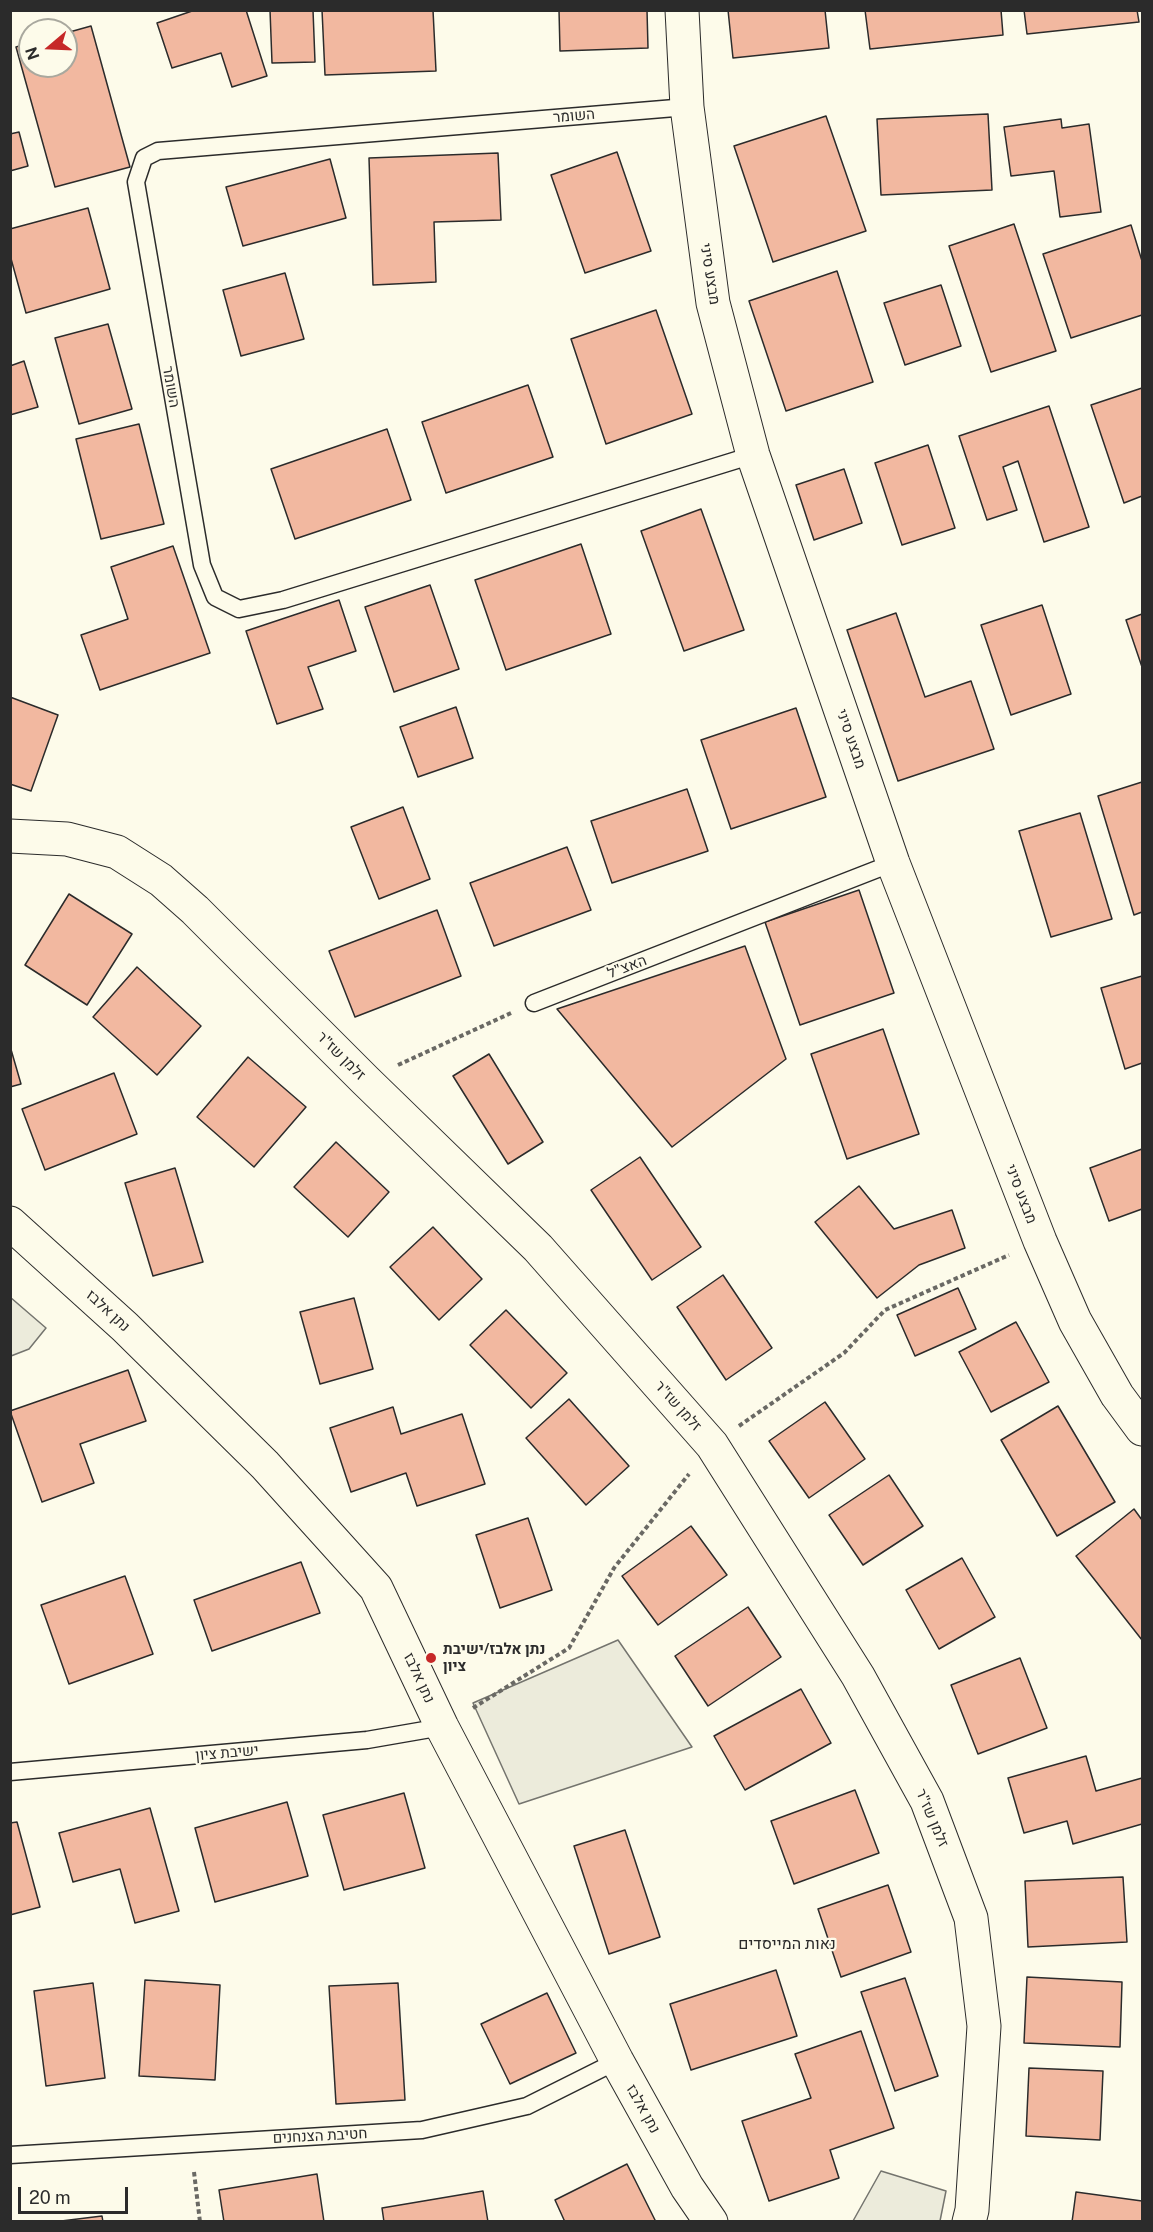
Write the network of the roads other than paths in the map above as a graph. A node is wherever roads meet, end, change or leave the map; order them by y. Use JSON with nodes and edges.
{"nodes":[{"id":1,"x":682,"y":10,"type":"edge"},
{"id":2,"x":687,"y":107,"type":"junction"},
{"id":3,"x":753,"y":455,"type":"junction"},
{"id":4,"x":10,"y":836,"type":"edge"},
{"id":5,"x":893,"y":863,"type":"junction"},
{"id":6,"x":534,"y":1003,"type":"road end"},
{"id":7,"x":10,"y":1223,"type":"edge"},
{"id":8,"x":1143,"y":1429,"type":"edge"},
{"id":9,"x":442,"y":1727,"type":"junction"},
{"id":10,"x":10,"y":1772,"type":"edge"},
{"id":11,"x":616,"y":2061,"type":"junction"},
{"id":12,"x":10,"y":2155,"type":"edge"},
{"id":13,"x":711,"y":2222,"type":"edge"},
{"id":14,"x":969,"y":2222,"type":"edge"}],
"edges":[{"from":1,"to":2,"type":"street","name":"מבצע סיני"},
{"from":2,"to":3,"type":"street","name":"מבצע סיני"},
{"from":2,"to":3,"type":"lane","name":"השומר"},
{"from":3,"to":5,"type":"street","name":"מבצע סיני"},
{"from":4,"to":14,"type":"street","name":"זלמן שז\"ר"},
{"from":5,"to":6,"type":"lane","name":"האצ\"ל"},
{"from":5,"to":8,"type":"street","name":"מבצע סיני"},
{"from":7,"to":9,"type":"street","name":"נתן אלבז"},
{"from":9,"to":10,"type":"lane","name":"ישיבת ציון"},
{"from":9,"to":11,"type":"street","name":"נתן אלבז"},
{"from":11,"to":12,"type":"lane","name":"חטיבת הצנחנים"},
{"from":11,"to":13,"type":"street","name":"נתן אלבז"}]}
